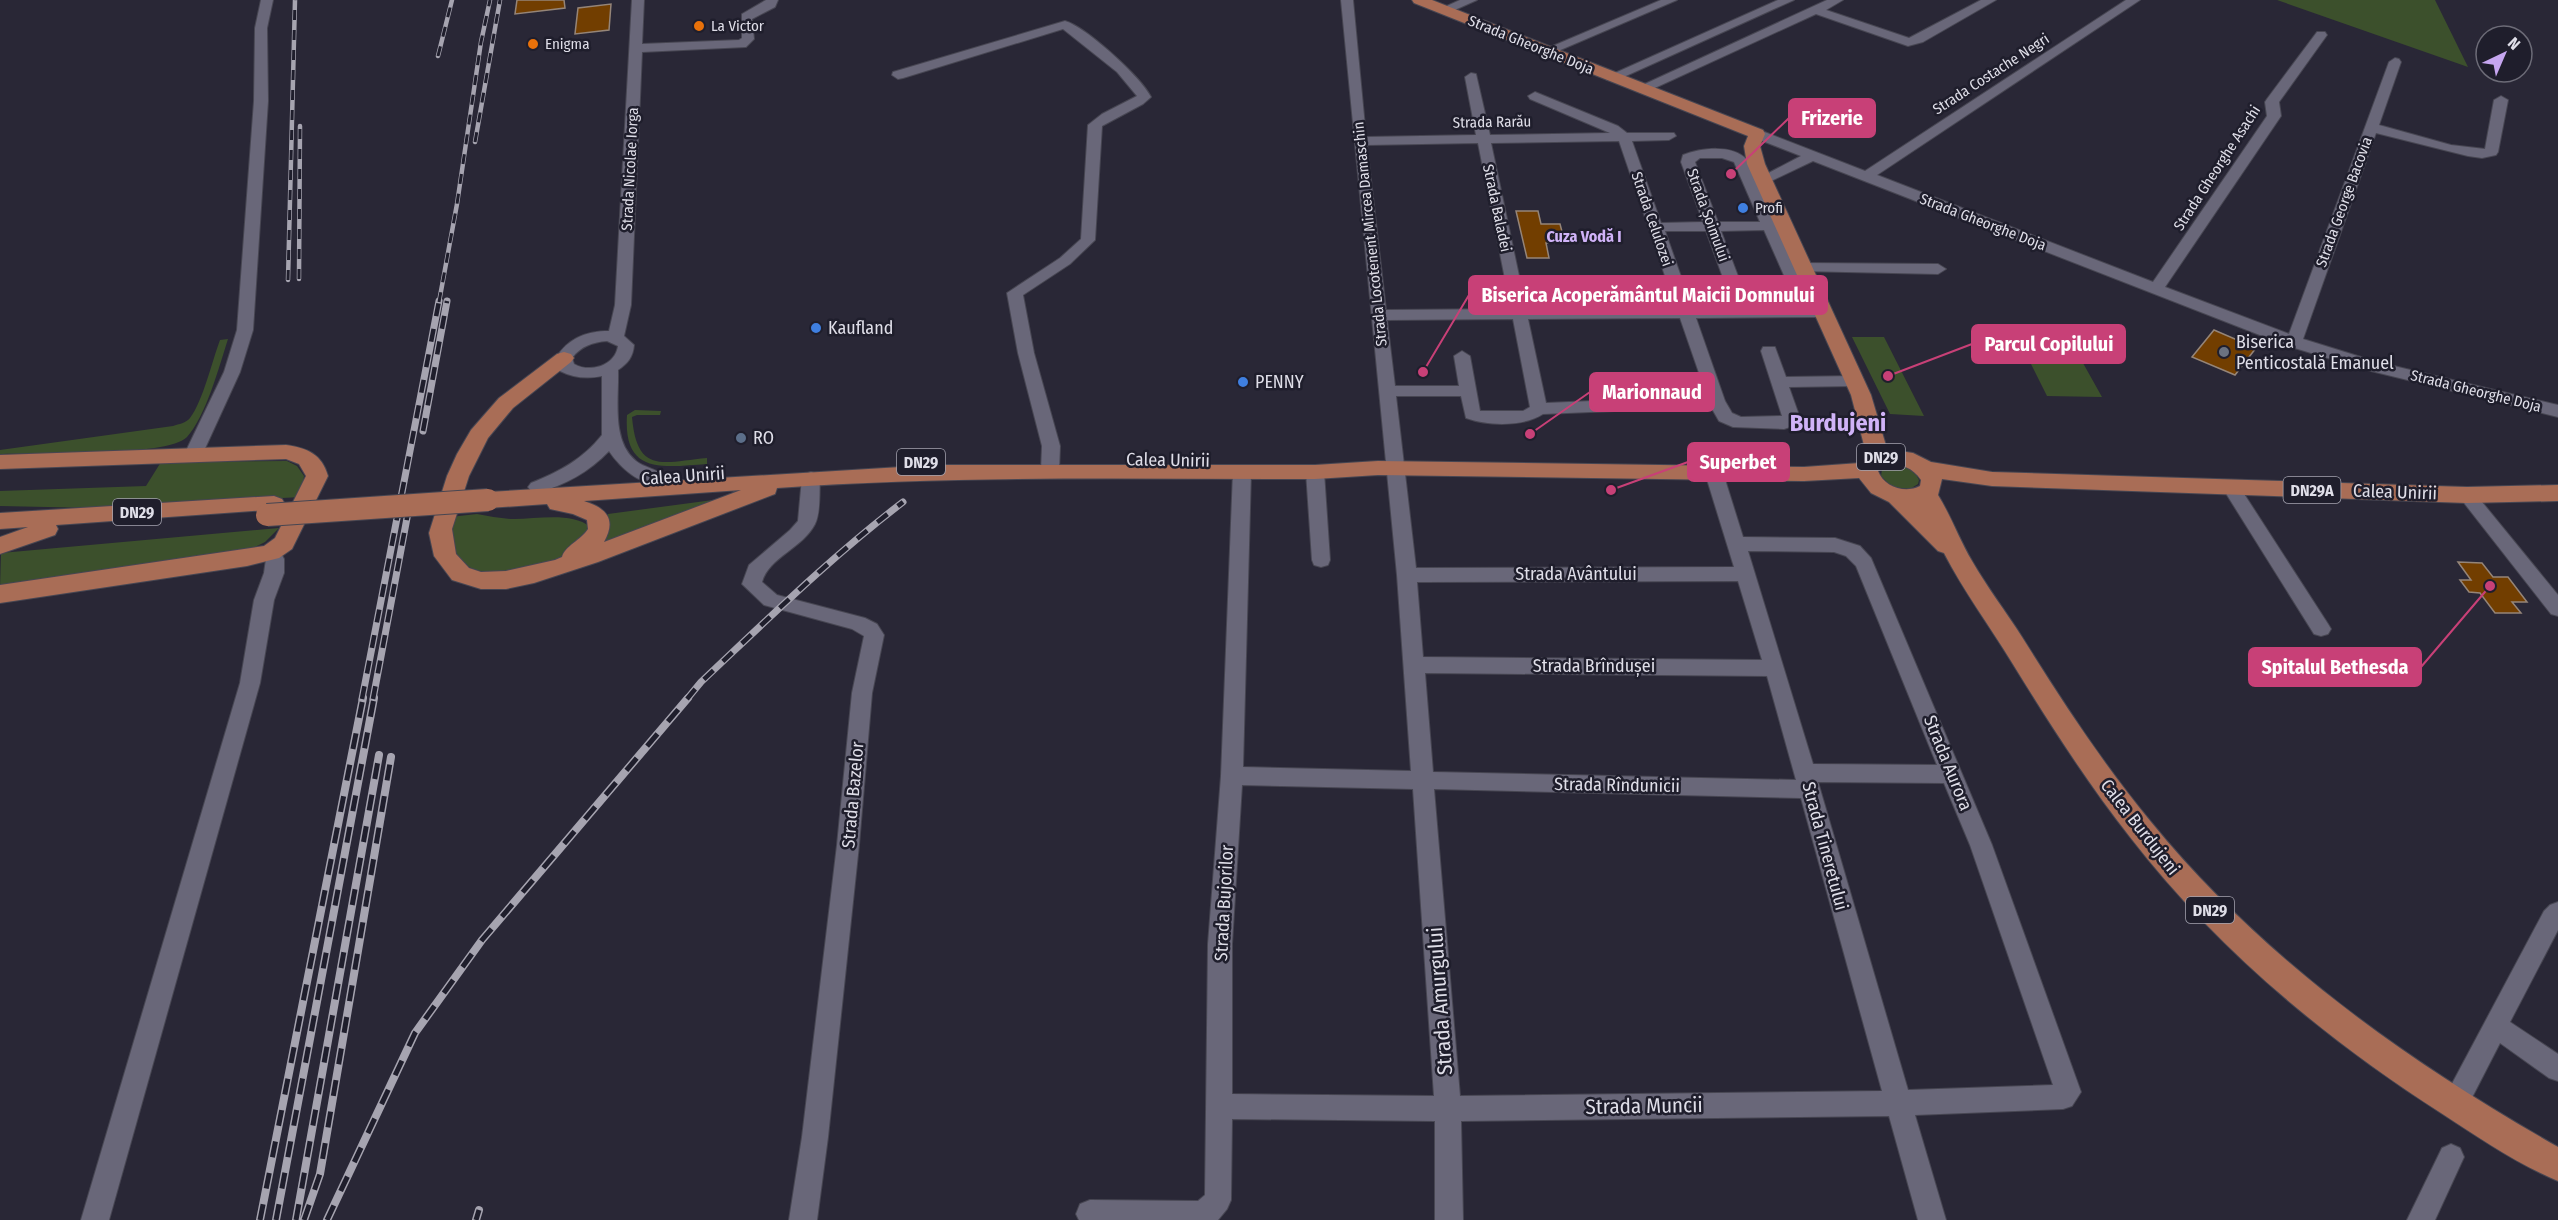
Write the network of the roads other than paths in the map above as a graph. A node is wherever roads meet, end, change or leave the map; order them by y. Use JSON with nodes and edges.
{"nodes":[{"id":1,"x":267,"y":0,"type":"edge"},
{"id":2,"x":638,"y":0,"type":"edge"},
{"id":3,"x":772,"y":0,"type":"edge"},
{"id":4,"x":1347,"y":0,"type":"edge"},
{"id":5,"x":1419,"y":0,"type":"edge"},
{"id":6,"x":1471,"y":0,"type":"edge"},
{"id":7,"x":1671,"y":0,"type":"edge"},
{"id":8,"x":1788,"y":0,"type":"edge"},
{"id":9,"x":1838,"y":0,"type":"edge"},
{"id":10,"x":1990,"y":0,"type":"edge"},
{"id":11,"x":2134,"y":0,"type":"edge"},
{"id":12,"x":1444,"y":10,"type":"junction"},
{"id":13,"x":1815,"y":10,"type":"junction"},
{"id":14,"x":2321,"y":35,"type":"dead end"},
{"id":15,"x":636,"y":48,"type":"junction"},
{"id":16,"x":1547,"y":51,"type":"junction"},
{"id":17,"x":2395,"y":62,"type":"dead end"},
{"id":18,"x":898,"y":75,"type":"dead end"},
{"id":19,"x":1471,"y":76,"type":"dead end"},
{"id":20,"x":1612,"y":77,"type":"junction"},
{"id":21,"x":1641,"y":88,"type":"junction"},
{"id":22,"x":1535,"y":96,"type":"dead end"},
{"id":23,"x":2500,"y":100,"type":"dead end"},
{"id":24,"x":2371,"y":127,"type":"junction"},
{"id":25,"x":1757,"y":134,"type":"junction"},
{"id":26,"x":1669,"y":136,"type":"dead end"},
{"id":27,"x":1624,"y":137,"type":"junction"},
{"id":28,"x":1482,"y":138,"type":"junction"},
{"id":29,"x":1360,"y":141,"type":"junction"},
{"id":30,"x":1814,"y":155,"type":"junction"},
{"id":31,"x":1866,"y":176,"type":"junction"},
{"id":32,"x":1764,"y":179,"type":"junction"},
{"id":33,"x":1655,"y":226,"type":"junction"},
{"id":34,"x":1712,"y":226,"type":"junction"},
{"id":35,"x":1769,"y":226,"type":"junction"},
{"id":36,"x":1804,"y":268,"type":"junction"},
{"id":37,"x":1938,"y":269,"type":"dead end"},
{"id":38,"x":2155,"y":290,"type":"junction"},
{"id":39,"x":622,"y":305,"type":"junction"},
{"id":40,"x":1816,"y":312,"type":"junction"},
{"id":41,"x":1686,"y":313,"type":"junction"},
{"id":42,"x":1744,"y":313,"type":"junction"},
{"id":43,"x":1518,"y":314,"type":"junction"},
{"id":44,"x":1380,"y":315,"type":"junction"},
{"id":45,"x":592,"y":338,"type":"junction"},
{"id":46,"x":616,"y":338,"type":"junction"},
{"id":47,"x":2294,"y":342,"type":"junction"},
{"id":48,"x":1769,"y":351,"type":"dead end"},
{"id":49,"x":1462,"y":356,"type":"dead end"},
{"id":50,"x":610,"y":367,"type":"junction"},
{"id":51,"x":577,"y":368,"type":"junction"},
{"id":52,"x":1780,"y":382,"type":"junction"},
{"id":53,"x":1858,"y":388,"type":"junction"},
{"id":54,"x":1387,"y":391,"type":"junction"},
{"id":55,"x":1467,"y":391,"type":"junction"},
{"id":56,"x":609,"y":395,"type":"junction"},
{"id":57,"x":1716,"y":401,"type":"junction"},
{"id":58,"x":1539,"y":409,"type":"junction"},
{"id":59,"x":2558,"y":411,"type":"edge"},
{"id":60,"x":611,"y":436,"type":"junction"},
{"id":61,"x":193,"y":455,"type":"junction"},
{"id":62,"x":1903,"y":457,"type":"junction"},
{"id":63,"x":4,"y":463,"type":"edge"},
{"id":64,"x":1050,"y":465,"type":"junction"},
{"id":65,"x":1366,"y":468,"type":"junction"},
{"id":66,"x":1396,"y":468,"type":"junction"},
{"id":67,"x":1872,"y":470,"type":"junction"},
{"id":68,"x":1315,"y":471,"type":"junction"},
{"id":69,"x":1242,"y":472,"type":"junction"},
{"id":70,"x":1714,"y":473,"type":"junction"},
{"id":71,"x":655,"y":478,"type":"junction"},
{"id":72,"x":801,"y":478,"type":"junction"},
{"id":73,"x":1928,"y":483,"type":"junction"},
{"id":74,"x":2231,"y":487,"type":"junction"},
{"id":75,"x":532,"y":493,"type":"junction"},
{"id":76,"x":2558,"y":493,"type":"edge"},
{"id":77,"x":2468,"y":495,"type":"junction"},
{"id":78,"x":1897,"y":497,"type":"junction"},
{"id":79,"x":270,"y":509,"type":"junction"},
{"id":80,"x":2,"y":523,"type":"edge"},
{"id":81,"x":47,"y":529,"type":"junction"},
{"id":82,"x":1736,"y":544,"type":"junction"},
{"id":83,"x":0,"y":546,"type":"edge"},
{"id":84,"x":271,"y":552,"type":"junction"},
{"id":85,"x":1958,"y":558,"type":"junction"},
{"id":86,"x":1321,"y":560,"type":"dead end"},
{"id":87,"x":554,"y":569,"type":"junction"},
{"id":88,"x":1746,"y":574,"type":"junction"},
{"id":89,"x":1407,"y":575,"type":"junction"},
{"id":90,"x":0,"y":594,"type":"edge"},
{"id":91,"x":2558,"y":609,"type":"edge"},
{"id":92,"x":2321,"y":629,"type":"dead end"},
{"id":93,"x":1413,"y":665,"type":"junction"},
{"id":94,"x":1775,"y":668,"type":"junction"},
{"id":95,"x":1953,"y":774,"type":"junction"},
{"id":96,"x":1232,"y":776,"type":"junction"},
{"id":97,"x":1423,"y":781,"type":"junction"},
{"id":98,"x":1808,"y":781,"type":"junction"},
{"id":99,"x":2558,"y":912,"type":"edge"},
{"id":100,"x":2495,"y":1026,"type":"junction"},
{"id":101,"x":2558,"y":1069,"type":"edge"},
{"id":102,"x":2068,"y":1092,"type":"joint"},
{"id":103,"x":1898,"y":1103,"type":"junction"},
{"id":104,"x":2455,"y":1104,"type":"junction"},
{"id":105,"x":1218,"y":1106,"type":"junction"},
{"id":106,"x":1448,"y":1109,"type":"junction"},
{"id":107,"x":2451,"y":1157,"type":"dead end"},
{"id":108,"x":2558,"y":1165,"type":"edge"},
{"id":109,"x":1089,"y":1214,"type":"dead end"},
{"id":110,"x":95,"y":1220,"type":"edge"},
{"id":111,"x":803,"y":1220,"type":"edge"},
{"id":112,"x":1449,"y":1220,"type":"edge"},
{"id":113,"x":1932,"y":1220,"type":"edge"},
{"id":114,"x":2421,"y":1220,"type":"edge"}],
"edges":[{"from":1,"to":61,"type":"street"},
{"from":2,"to":15,"type":"street","name":"Strada Nicolae Iorga"},
{"from":3,"to":15,"type":"street"},
{"from":4,"to":29,"type":"street","name":"Strada Locotenent Mircea Damaschin"},
{"from":5,"to":12,"type":"main road","name":"Strada Gheorghe Doja"},
{"from":6,"to":12,"type":"street"},
{"from":7,"to":16,"type":"street"},
{"from":8,"to":20,"type":"street"},
{"from":9,"to":13,"type":"street"},
{"from":10,"to":13,"type":"street"},
{"from":11,"to":31,"type":"street","name":"Strada Costache Negri"},
{"from":12,"to":16,"type":"main road","name":"Strada Gheorghe Doja"},
{"from":13,"to":21,"type":"street"},
{"from":14,"to":38,"type":"street","name":"Strada Gheorghe Asachi"},
{"from":15,"to":39,"type":"street","name":"Strada Nicolae Iorga"},
{"from":16,"to":20,"type":"main road","name":"Strada Gheorghe Doja"},
{"from":17,"to":24,"type":"street","name":"Strada George Bacovia"},
{"from":18,"to":64,"type":"street"},
{"from":19,"to":28,"type":"street","name":"Strada Baladei"},
{"from":20,"to":21,"type":"main road","name":"Strada Gheorghe Doja"},
{"from":21,"to":25,"type":"main road","name":"Strada Gheorghe Doja"},
{"from":22,"to":27,"type":"street","name":"Strada Rarău"},
{"from":23,"to":24,"type":"street"},
{"from":24,"to":47,"type":"street","name":"Strada George Bacovia"},
{"from":25,"to":30,"type":"street","name":"Strada Gheorghe Doja"},
{"from":25,"to":32,"type":"main road"},
{"from":26,"to":27,"type":"street","name":"Strada Rarău"},
{"from":27,"to":28,"type":"street","name":"Strada Rarău"},
{"from":27,"to":33,"type":"street","name":"Strada Celulozei"},
{"from":28,"to":29,"type":"street","name":"Strada Rarău"},
{"from":28,"to":43,"type":"street","name":"Strada Baladei"},
{"from":29,"to":44,"type":"street","name":"Strada Locotenent Mircea Damaschin"},
{"from":30,"to":31,"type":"street","name":"Strada Gheorghe Doja"},
{"from":30,"to":32,"type":"street"},
{"from":31,"to":38,"type":"street","name":"Strada Gheorghe Doja"},
{"from":32,"to":36,"type":"main road"},
{"from":33,"to":34,"type":"street"},
{"from":33,"to":41,"type":"street","name":"Strada Celulozei"},
{"from":34,"to":35,"type":"street"},
{"from":34,"to":35,"type":"street","name":"Strada Șoimului"},
{"from":34,"to":42,"type":"street","name":"Strada Șoimului"},
{"from":35,"to":40,"type":"street"},
{"from":36,"to":37,"type":"street"},
{"from":36,"to":40,"type":"main road"},
{"from":38,"to":47,"type":"street","name":"Strada Gheorghe Doja"},
{"from":39,"to":45,"type":"street"},
{"from":39,"to":46,"type":"street","name":"Strada Nicolae Iorga"},
{"from":40,"to":42,"type":"street"},
{"from":40,"to":53,"type":"main road"},
{"from":41,"to":42,"type":"street"},
{"from":41,"to":43,"type":"street"},
{"from":41,"to":57,"type":"street","name":"Strada Celulozei"},
{"from":43,"to":44,"type":"street"},
{"from":43,"to":58,"type":"street","name":"Strada Baladei"},
{"from":44,"to":54,"type":"street","name":"Strada Locotenent Mircea Damaschin"},
{"from":45,"to":46,"type":"street"},
{"from":45,"to":51,"type":"street"},
{"from":46,"to":50,"type":"street","name":"Strada Nicolae Iorga"},
{"from":47,"to":59,"type":"street","name":"Strada Gheorghe Doja"},
{"from":48,"to":52,"type":"street"},
{"from":49,"to":55,"type":"street"},
{"from":50,"to":51,"type":"street"},
{"from":50,"to":56,"type":"street"},
{"from":51,"to":56,"type":"street"},
{"from":51,"to":87,"type":"main road"},
{"from":52,"to":53,"type":"street"},
{"from":52,"to":57,"type":"street"},
{"from":53,"to":62,"type":"main road"},
{"from":53,"to":67,"type":"main road"},
{"from":54,"to":55,"type":"street"},
{"from":54,"to":66,"type":"street","name":"Strada Locotenent Mircea Damaschin"},
{"from":55,"to":58,"type":"street"},
{"from":56,"to":60,"type":"street"},
{"from":57,"to":58,"type":"street"},
{"from":60,"to":71,"type":"street"},
{"from":60,"to":75,"type":"street"},
{"from":61,"to":63,"type":"main road"},
{"from":61,"to":84,"type":"main road"},
{"from":62,"to":67,"type":"main road","number":"DN29"},
{"from":62,"to":73,"type":"main road","number":"DN29"},
{"from":64,"to":65,"type":"main road","name":"Calea Unirii","number":"DN29"},
{"from":64,"to":69,"type":"main road","name":"Calea Unirii","number":"DN29"},
{"from":64,"to":71,"type":"main road","name":"Calea Unirii","number":"DN29"},
{"from":64,"to":72,"type":"main road","name":"Calea Unirii","number":"DN29"},
{"from":65,"to":66,"type":"main road","name":"Calea Unirii","number":"DN29"},
{"from":65,"to":68,"type":"main road","name":"Calea Unirii","number":"DN29"},
{"from":66,"to":70,"type":"main road","name":"Calea Unirii","number":"DN29"},
{"from":66,"to":89,"type":"street","name":"Strada Amurgului"},
{"from":67,"to":70,"type":"main road","name":"Calea Unirii","number":"DN29"},
{"from":67,"to":78,"type":"main road","number":"DN29"},
{"from":68,"to":69,"type":"main road","name":"Calea Unirii","number":"DN29"},
{"from":68,"to":86,"type":"street"},
{"from":69,"to":96,"type":"street","name":"Strada Bujorilor"},
{"from":70,"to":82,"type":"street","name":"Strada Tineretului"},
{"from":71,"to":75,"type":"main road","name":"Calea Unirii","number":"DN29"},
{"from":72,"to":75,"type":"main road","name":"Calea Unirii","number":"DN29"},
{"from":72,"to":87,"type":"main road"},
{"from":72,"to":111,"type":"street","name":"Strada Bazelor"},
{"from":73,"to":74,"type":"main road","name":"Calea Unirii","number":"DN29A"},
{"from":73,"to":78,"type":"main road","number":"DN29"},
{"from":73,"to":85,"type":"main road","name":"Calea Burdujeni","number":"DN29"},
{"from":74,"to":77,"type":"main road","name":"Calea Unirii","number":"DN29A"},
{"from":74,"to":92,"type":"street"},
{"from":75,"to":79,"type":"main road","name":"Calea Unirii","number":"DN29","bridge":true},
{"from":75,"to":87,"type":"main road"},
{"from":76,"to":77,"type":"main road","name":"Calea Unirii","number":"DN29A"},
{"from":77,"to":91,"type":"street"},
{"from":78,"to":85,"type":"main road","name":"Calea Burdujeni","number":"DN29"},
{"from":79,"to":80,"type":"main road","name":"Calea Unirii","number":"DN29"},
{"from":79,"to":81,"type":"main road","name":"Calea Unirii","number":"DN29"},
{"from":80,"to":81,"type":"main road","name":"Calea Unirii","number":"DN29"},
{"from":81,"to":83,"type":"main road"},
{"from":82,"to":88,"type":"street","name":"Strada Tineretului"},
{"from":82,"to":95,"type":"street","name":"Strada Aurora"},
{"from":84,"to":90,"type":"main road"},
{"from":84,"to":110,"type":"street"},
{"from":85,"to":104,"type":"main road","name":"Calea Burdujeni","number":"DN29"},
{"from":88,"to":89,"type":"street","name":"Strada Avântului"},
{"from":88,"to":94,"type":"street","name":"Strada Tineretului"},
{"from":89,"to":93,"type":"street","name":"Strada Amurgului"},
{"from":93,"to":94,"type":"street","name":"Strada Brîndușei"},
{"from":93,"to":97,"type":"street","name":"Strada Amurgului"},
{"from":94,"to":98,"type":"street","name":"Strada Tineretului"},
{"from":95,"to":98,"type":"street","name":"Strada Rîndunicii"},
{"from":95,"to":102,"type":"street","name":"Strada Aurora"},
{"from":96,"to":97,"type":"street"},
{"from":96,"to":105,"type":"street","name":"Strada Bujorilor"},
{"from":97,"to":98,"type":"street","name":"Strada Rîndunicii"},
{"from":97,"to":106,"type":"street","name":"Strada Amurgului"},
{"from":98,"to":103,"type":"street","name":"Strada Tineretului"},
{"from":99,"to":100,"type":"street"},
{"from":100,"to":101,"type":"street"},
{"from":100,"to":104,"type":"street"},
{"from":102,"to":103,"type":"street","name":"Strada Muncii"},
{"from":103,"to":106,"type":"street","name":"Strada Muncii"},
{"from":103,"to":113,"type":"street","name":"Strada Tineretului"},
{"from":104,"to":108,"type":"main road","name":"Calea Burdujeni","number":"DN29"},
{"from":105,"to":106,"type":"street","name":"Strada Muncii"},
{"from":105,"to":109,"type":"street","name":"Strada Bujorilor"},
{"from":106,"to":112,"type":"street","name":"Strada Amurgului"},
{"from":107,"to":114,"type":"street"}]}
